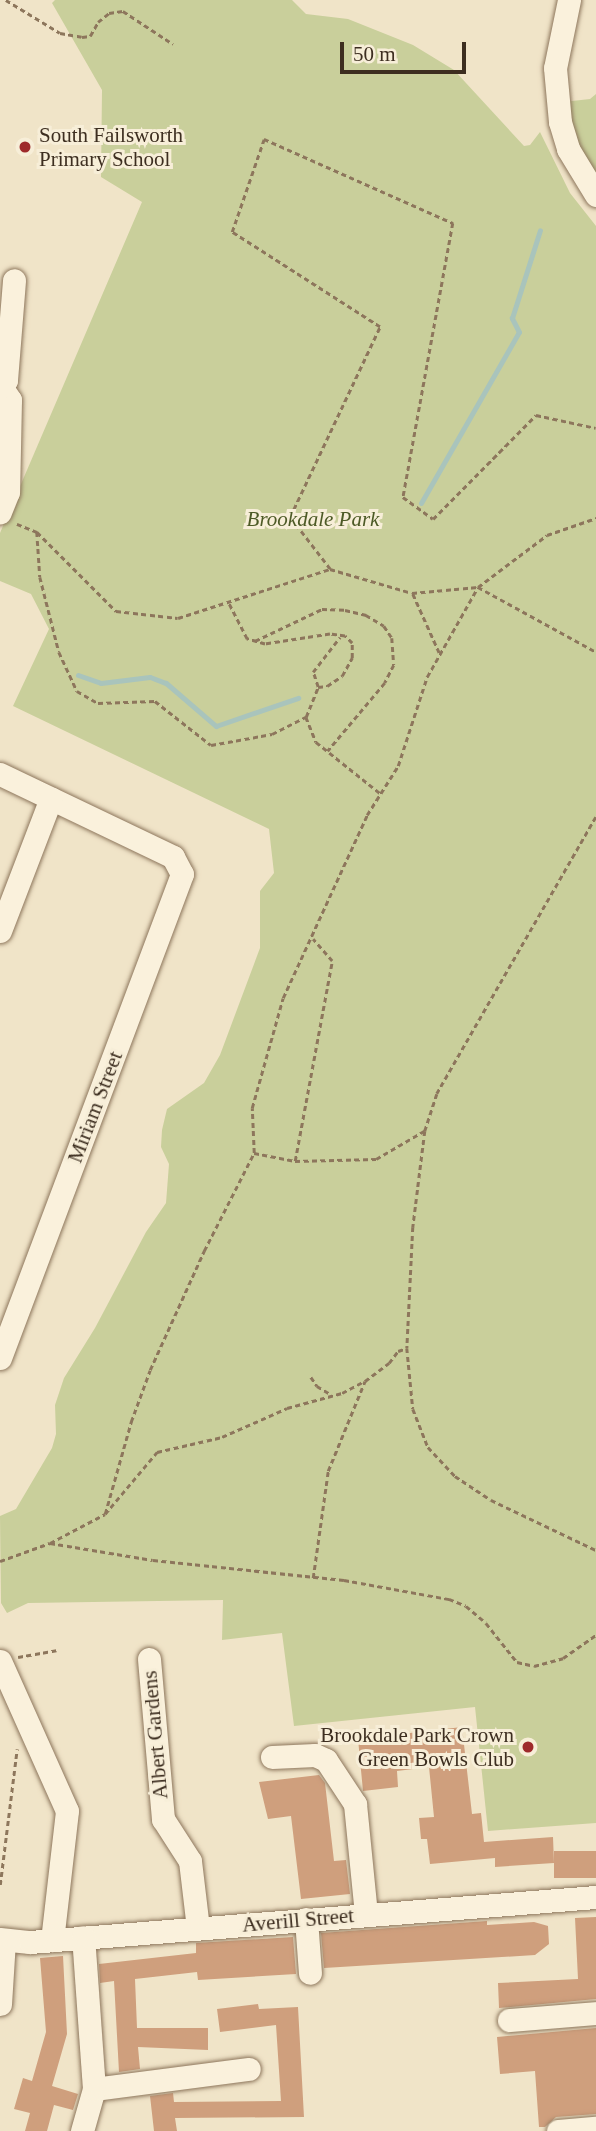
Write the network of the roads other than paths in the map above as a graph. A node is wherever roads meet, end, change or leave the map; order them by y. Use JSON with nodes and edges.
{"nodes":[{"id":1,"x":569,"y":0,"type":"edge"},
{"id":2,"x":596,"y":195,"type":"edge"},
{"id":3,"x":14,"y":280,"type":"dead end"},
{"id":4,"x":1,"y":386,"type":"edge"},
{"id":5,"x":6,"y":517,"type":"edge"},
{"id":6,"x":0,"y":774,"type":"edge"},
{"id":7,"x":51,"y":798,"type":"junction"},
{"id":8,"x":0,"y":931,"type":"edge"},
{"id":9,"x":0,"y":1357,"type":"edge"},
{"id":10,"x":149,"y":1659,"type":"dead end"},
{"id":11,"x":0,"y":1661,"type":"edge"},
{"id":12,"x":272,"y":1757,"type":"dead end"},
{"id":13,"x":596,"y":1897,"type":"edge"},
{"id":14,"x":366,"y":1914,"type":"junction"},
{"id":15,"x":306,"y":1919,"type":"junction"},
{"id":16,"x":198,"y":1928,"type":"junction"},
{"id":17,"x":83,"y":1937,"type":"junction"},
{"id":18,"x":2,"y":1940,"type":"edge"},
{"id":19,"x":52,"y":1940,"type":"junction"},
{"id":20,"x":310,"y":1973,"type":"dead end"},
{"id":21,"x":0,"y":2001,"type":"edge"},
{"id":22,"x":596,"y":2013,"type":"edge"},
{"id":23,"x":509,"y":2020,"type":"dead end"},
{"id":24,"x":250,"y":2069,"type":"dead end"},
{"id":25,"x":94,"y":2089,"type":"junction"},
{"id":26,"x":596,"y":2129,"type":"edge"},
{"id":27,"x":82,"y":2131,"type":"edge"},
{"id":28,"x":558,"y":2131,"type":"edge"}],
"edges":[{"from":1,"to":2,"type":"street"},
{"from":3,"to":4,"type":"street"},
{"from":4,"to":5,"type":"street"},
{"from":6,"to":7,"type":"street"},
{"from":7,"to":8,"type":"street"},
{"from":7,"to":9,"type":"street","name":"Miriam Street"},
{"from":10,"to":16,"type":"street","name":"Albert Gardens"},
{"from":11,"to":19,"type":"street"},
{"from":12,"to":14,"type":"street"},
{"from":13,"to":14,"type":"street","name":"Averill Street"},
{"from":14,"to":15,"type":"street","name":"Averill Street"},
{"from":15,"to":16,"type":"street","name":"Averill Street"},
{"from":15,"to":20,"type":"street"},
{"from":16,"to":17,"type":"street","name":"Averill Street"},
{"from":17,"to":19,"type":"street","name":"Averill Street"},
{"from":17,"to":25,"type":"street"},
{"from":18,"to":19,"type":"street","name":"Averill Street"},
{"from":18,"to":21,"type":"street"},
{"from":22,"to":23,"type":"street"},
{"from":24,"to":25,"type":"street"},
{"from":25,"to":27,"type":"street"},
{"from":26,"to":28,"type":"street"}]}
